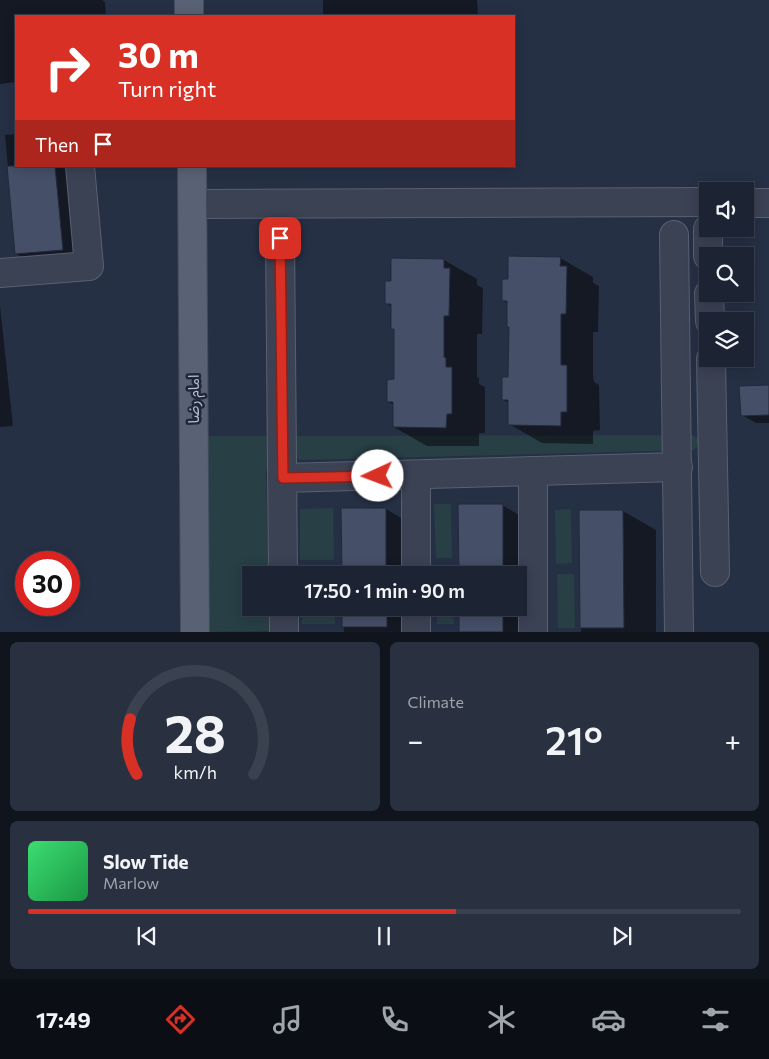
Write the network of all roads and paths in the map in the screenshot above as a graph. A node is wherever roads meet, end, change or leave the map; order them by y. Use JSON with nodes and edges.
{"nodes":[{"id":1,"x":189,"y":0,"type":"edge"},
{"id":2,"x":189,"y":15,"type":"edge"},
{"id":3,"x":80,"y":167,"type":"edge"},
{"id":4,"x":192,"y":167,"type":"edge"},
{"id":5,"x":699,"y":202,"type":"edge"},
{"id":6,"x":754,"y":203,"type":"edge"},
{"id":7,"x":769,"y":203,"type":"edge"},
{"id":8,"x":193,"y":204,"type":"junction"},
{"id":9,"x":674,"y":235,"type":"dead end"},
{"id":10,"x":280,"y":238,"type":"dead end"},
{"id":11,"x":0,"y":274,"type":"edge"},
{"id":12,"x":711,"y":367,"type":"edge"},
{"id":13,"x":678,"y":467,"type":"junction"},
{"id":14,"x":533,"y":471,"type":"junction"},
{"id":15,"x":416,"y":475,"type":"junction"},
{"id":16,"x":283,"y":478,"type":"junction"},
{"id":17,"x":283,"y":566,"type":"edge"},
{"id":18,"x":416,"y":566,"type":"edge"},
{"id":19,"x":715,"y":572,"type":"dead end"},
{"id":20,"x":284,"y":616,"type":"edge"},
{"id":21,"x":416,"y":616,"type":"edge"},
{"id":22,"x":195,"y":632,"type":"edge"},
{"id":23,"x":284,"y":632,"type":"edge"},
{"id":24,"x":416,"y":632,"type":"edge"},
{"id":25,"x":533,"y":632,"type":"edge"},
{"id":26,"x":679,"y":632,"type":"edge"}],
"edges":[{"from":1,"to":2,"type":"main road"},
{"from":3,"to":11,"type":"street"},
{"from":4,"to":8,"type":"main road","name":"امام رضا"},
{"from":5,"to":8,"type":"street"},
{"from":6,"to":7,"type":"street"},
{"from":8,"to":22,"type":"main road","name":"امام رضا"},
{"from":9,"to":13,"type":"street"},
{"from":10,"to":16,"type":"street"},
{"from":12,"to":19,"type":"street"},
{"from":13,"to":14,"type":"street"},
{"from":13,"to":26,"type":"street"},
{"from":14,"to":15,"type":"street"},
{"from":14,"to":25,"type":"street"},
{"from":15,"to":16,"type":"street"},
{"from":15,"to":18,"type":"street"},
{"from":16,"to":17,"type":"street"},
{"from":20,"to":23,"type":"street"},
{"from":21,"to":24,"type":"street"}]}
